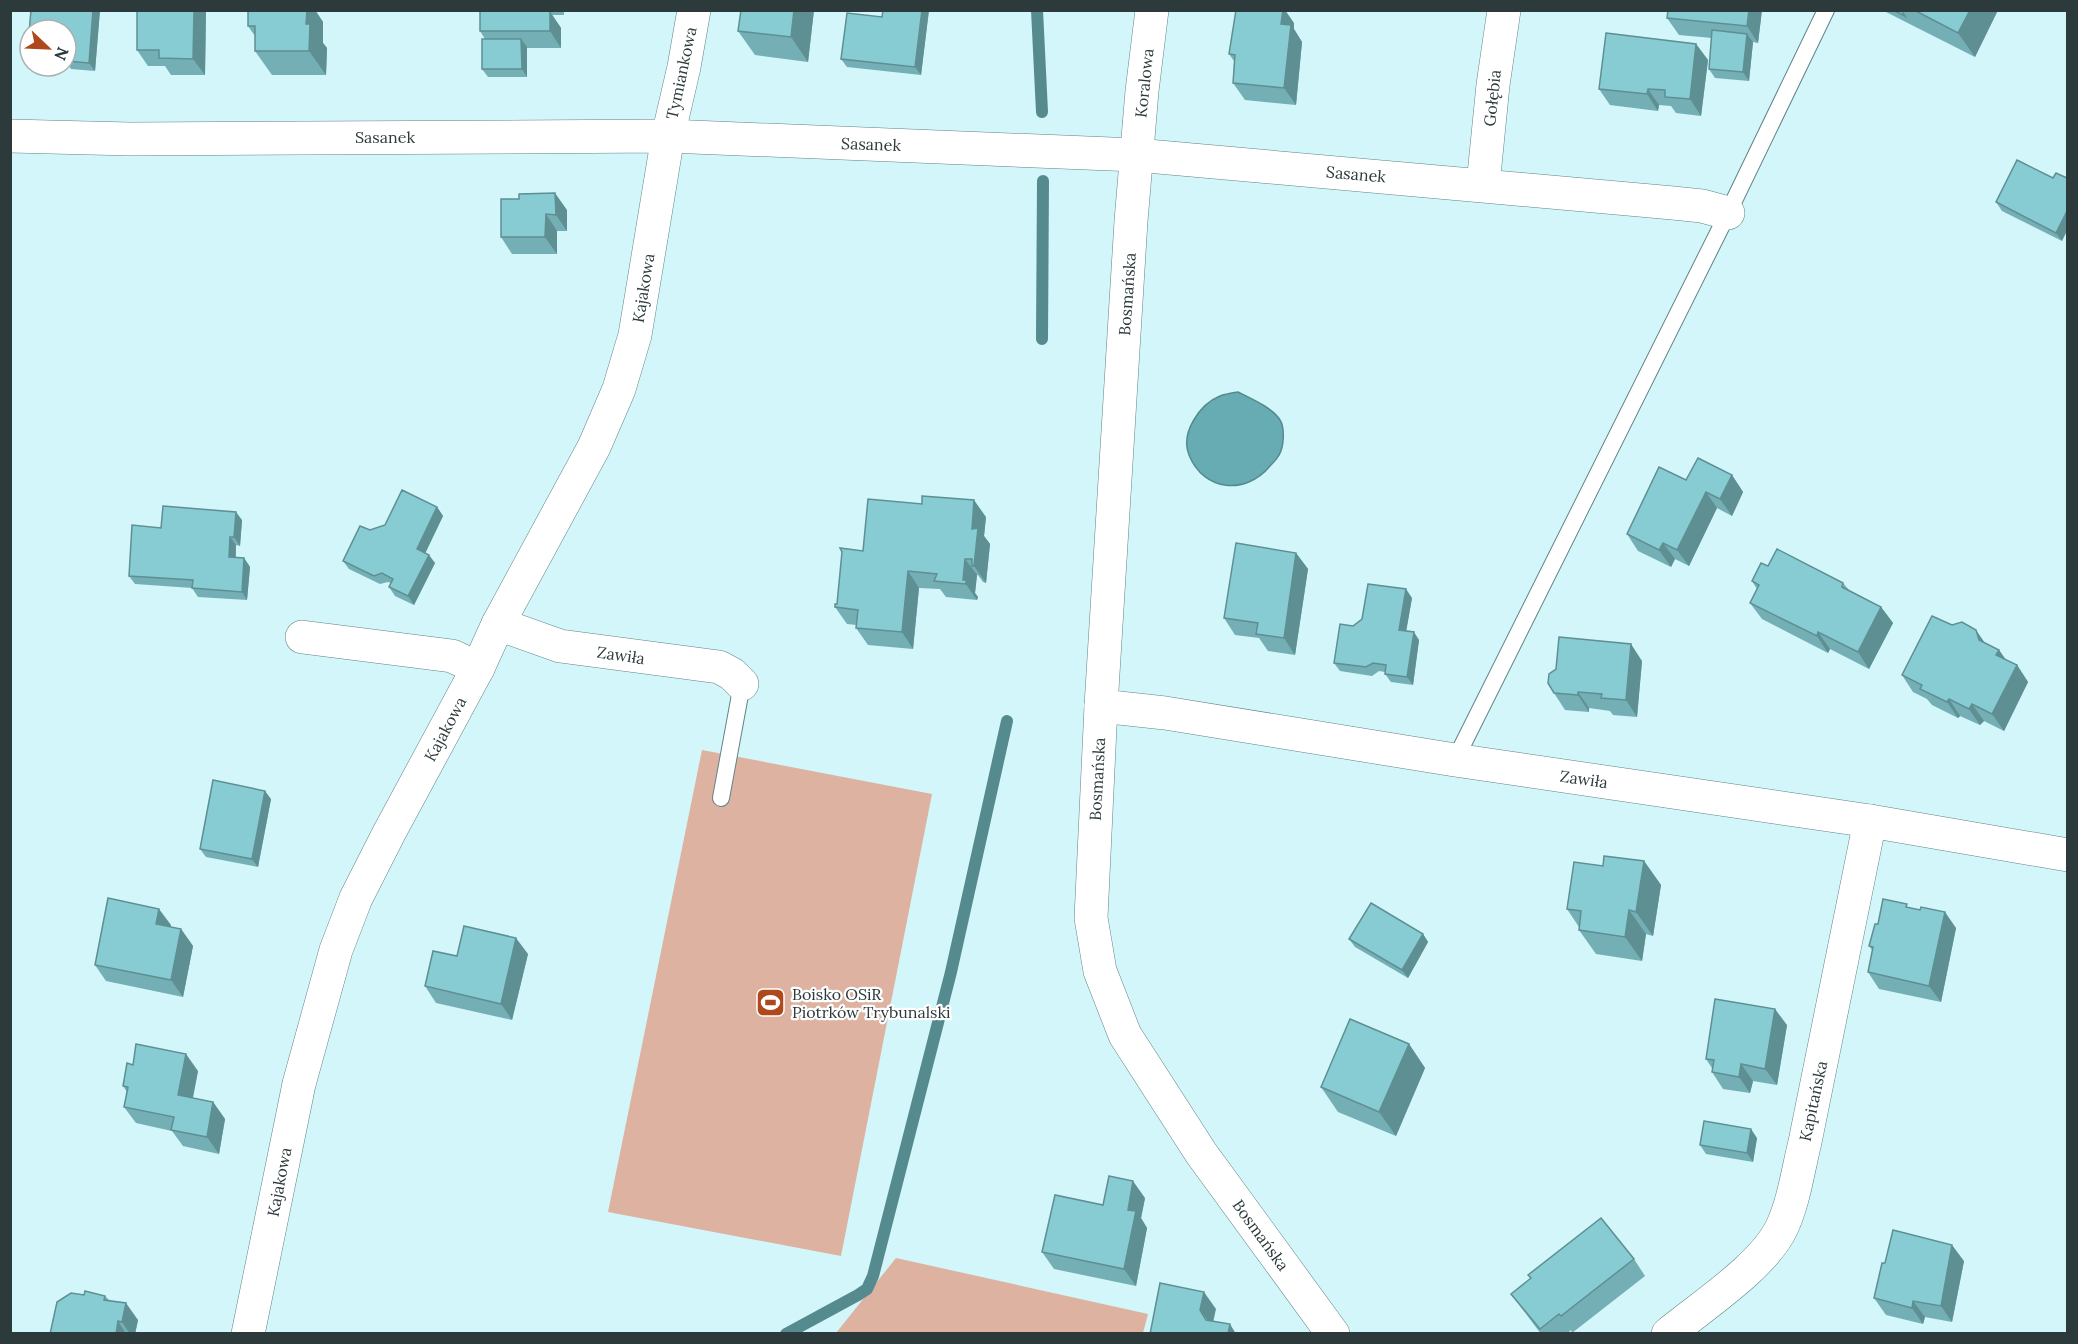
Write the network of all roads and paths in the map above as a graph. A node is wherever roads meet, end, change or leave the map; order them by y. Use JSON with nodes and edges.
{"nodes":[{"id":1,"x":694,"y":10,"type":"edge"},
{"id":2,"x":1152,"y":10,"type":"edge"},
{"id":3,"x":1504,"y":10,"type":"edge"},
{"id":4,"x":1826,"y":10,"type":"edge"},
{"id":5,"x":10,"y":136,"type":"edge"},
{"id":6,"x":668,"y":136,"type":"junction"},
{"id":7,"x":1136,"y":155,"type":"junction"},
{"id":8,"x":1483,"y":185,"type":"junction"},
{"id":9,"x":1728,"y":213,"type":"junction"},
{"id":10,"x":498,"y":624,"type":"junction"},
{"id":11,"x":302,"y":637,"type":"dead end"},
{"id":12,"x":478,"y":668,"type":"junction"},
{"id":13,"x":742,"y":684,"type":"joint"},
{"id":14,"x":1101,"y":706,"type":"junction"},
{"id":15,"x":1455,"y":760,"type":"junction"},
{"id":16,"x":721,"y":798,"type":"dead end"},
{"id":17,"x":1870,"y":821,"type":"junction"},
{"id":18,"x":2067,"y":855,"type":"edge"},
{"id":19,"x":248,"y":1334,"type":"edge"},
{"id":20,"x":1333,"y":1334,"type":"edge"},
{"id":21,"x":1668,"y":1334,"type":"edge"}],
"edges":[{"from":1,"to":6,"type":"street","name":"Tymiankowa"},
{"from":2,"to":7,"type":"street","name":"Koralowa"},
{"from":3,"to":8,"type":"street","name":"Gołębia"},
{"from":4,"to":9,"type":"lane"},
{"from":5,"to":6,"type":"street","name":"Sasanek"},
{"from":6,"to":7,"type":"street","name":"Sasanek"},
{"from":6,"to":10,"type":"street","name":"Kajakowa"},
{"from":7,"to":8,"type":"street","name":"Sasanek"},
{"from":7,"to":14,"type":"street","name":"Bosmańska"},
{"from":8,"to":9,"type":"street","name":"Sasanek"},
{"from":9,"to":15,"type":"lane"},
{"from":10,"to":12,"type":"street","name":"Kajakowa"},
{"from":10,"to":13,"type":"street","name":"Zawiła"},
{"from":11,"to":12,"type":"street"},
{"from":12,"to":19,"type":"street","name":"Kajakowa"},
{"from":13,"to":16,"type":"lane"},
{"from":14,"to":15,"type":"street","name":"Zawiła"},
{"from":14,"to":20,"type":"street","name":"Bosmańska"},
{"from":15,"to":17,"type":"street","name":"Zawiła"},
{"from":17,"to":18,"type":"street","name":"Zawiła"},
{"from":17,"to":21,"type":"street","name":"Kapitańska"}]}
